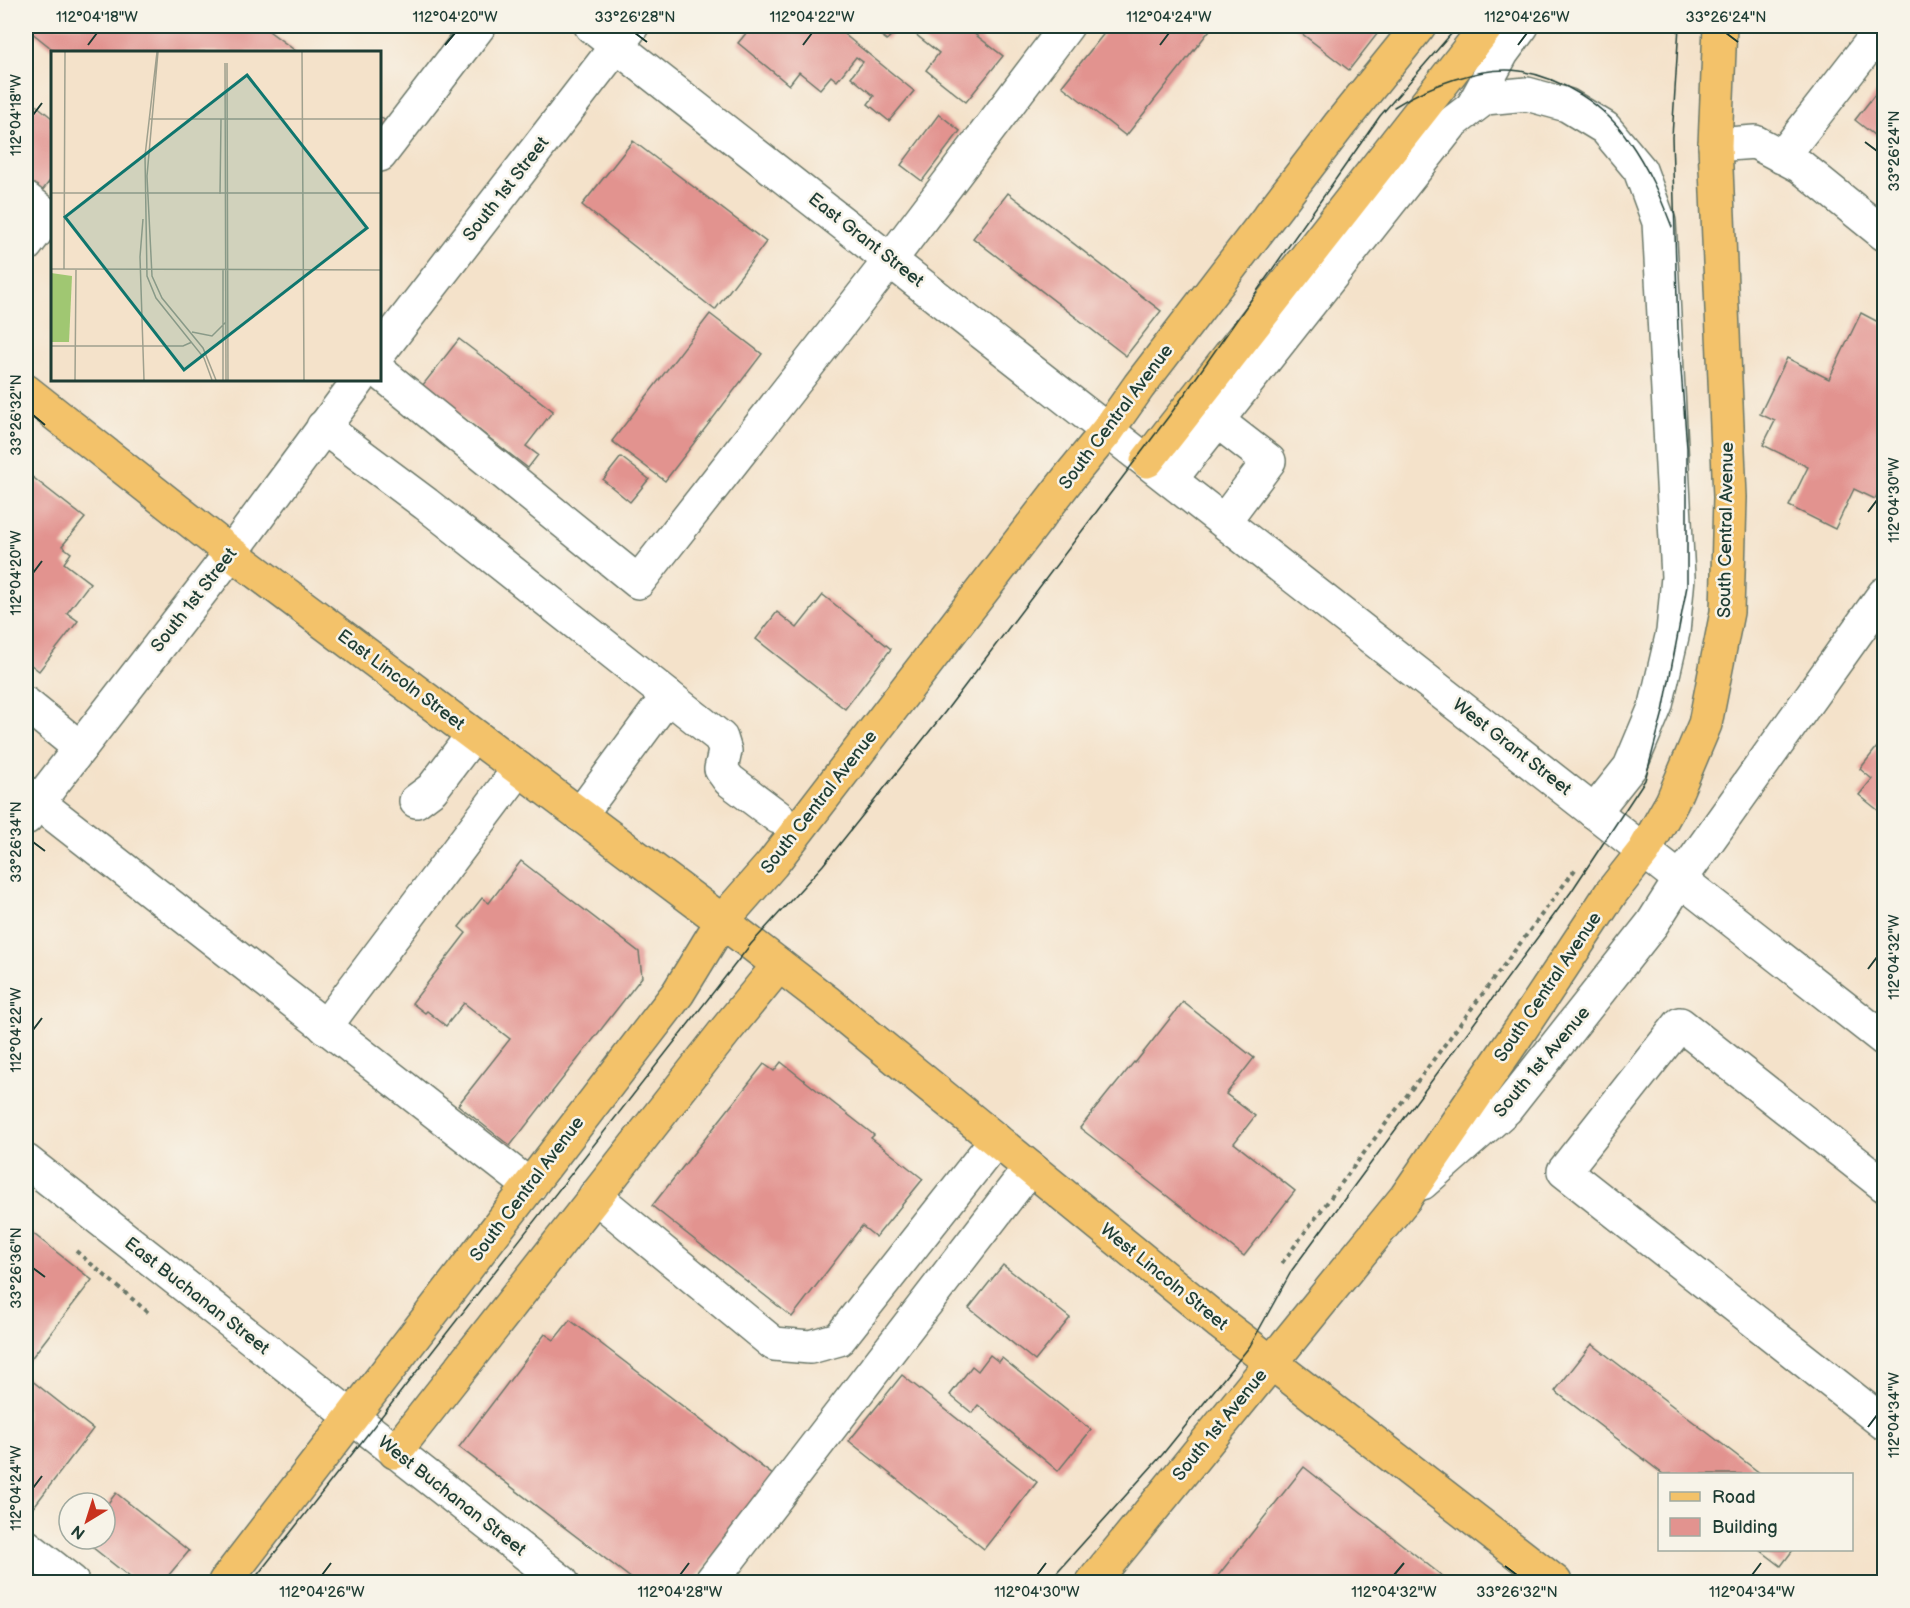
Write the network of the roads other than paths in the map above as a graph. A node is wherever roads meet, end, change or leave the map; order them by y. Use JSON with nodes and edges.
{"nodes":[{"id":1,"x":479,"y":26,"type":"edge"},
{"id":2,"x":591,"y":26,"type":"edge"},
{"id":3,"x":1067,"y":26,"type":"edge"},
{"id":4,"x":1487,"y":26,"type":"edge"},
{"id":5,"x":1522,"y":26,"type":"edge"},
{"id":6,"x":1720,"y":26,"type":"edge"},
{"id":7,"x":1884,"y":26,"type":"edge"},
{"id":8,"x":1415,"y":27,"type":"edge"},
{"id":9,"x":625,"y":35,"type":"edge"},
{"id":10,"x":1473,"y":106,"type":"junction"},
{"id":11,"x":1715,"y":145,"type":"junction"},
{"id":12,"x":381,"y":153,"type":"edge"},
{"id":13,"x":1782,"y":157,"type":"junction"},
{"id":14,"x":42,"y":212,"type":"edge"},
{"id":15,"x":1884,"y":234,"type":"edge"},
{"id":16,"x":26,"y":245,"type":"edge"},
{"id":17,"x":891,"y":259,"type":"junction"},
{"id":18,"x":381,"y":351,"type":"edge"},
{"id":19,"x":381,"y":373,"type":"edge"},
{"id":20,"x":358,"y":381,"type":"edge"},
{"id":21,"x":26,"y":391,"type":"edge"},
{"id":22,"x":1216,"y":420,"type":"junction"},
{"id":23,"x":323,"y":427,"type":"junction"},
{"id":24,"x":1108,"y":430,"type":"junction"},
{"id":25,"x":1153,"y":465,"type":"junction"},
{"id":26,"x":1224,"y":521,"type":"junction"},
{"id":27,"x":231,"y":553,"type":"junction"},
{"id":28,"x":1884,"y":594,"type":"edge"},
{"id":29,"x":668,"y":696,"type":"junction"},
{"id":30,"x":26,"y":704,"type":"edge"},
{"id":31,"x":473,"y":735,"type":"junction"},
{"id":32,"x":80,"y":748,"type":"junction"},
{"id":33,"x":519,"y":769,"type":"junction"},
{"id":34,"x":416,"y":801,"type":"dead end"},
{"id":35,"x":30,"y":804,"type":"edge"},
{"id":36,"x":1594,"y":812,"type":"junction"},
{"id":37,"x":580,"y":815,"type":"junction"},
{"id":38,"x":778,"y":817,"type":"dead end"},
{"id":39,"x":1644,"y":851,"type":"junction"},
{"id":40,"x":1680,"y":880,"type":"junction"},
{"id":41,"x":722,"y":921,"type":"junction"},
{"id":42,"x":778,"y":965,"type":"junction"},
{"id":43,"x":326,"y":1027,"type":"junction"},
{"id":44,"x":1884,"y":1039,"type":"edge"},
{"id":45,"x":996,"y":1140,"type":"junction"},
{"id":46,"x":26,"y":1161,"type":"edge"},
{"id":47,"x":1030,"y":1168,"type":"junction"},
{"id":48,"x":1884,"y":1185,"type":"edge"},
{"id":49,"x":530,"y":1186,"type":"junction"},
{"id":50,"x":595,"y":1196,"type":"junction"},
{"id":51,"x":1406,"y":1197,"type":"junction"},
{"id":52,"x":1270,"y":1362,"type":"junction"},
{"id":53,"x":1884,"y":1423,"type":"edge"},
{"id":54,"x":361,"y":1424,"type":"junction"},
{"id":55,"x":395,"y":1452,"type":"junction"},
{"id":56,"x":26,"y":1546,"type":"edge"},
{"id":57,"x":72,"y":1582,"type":"edge"},
{"id":58,"x":225,"y":1582,"type":"edge"},
{"id":59,"x":562,"y":1582,"type":"edge"},
{"id":60,"x":711,"y":1582,"type":"edge"},
{"id":61,"x":1093,"y":1582,"type":"edge"},
{"id":62,"x":1555,"y":1582,"type":"edge"}],
"edges":[{"from":1,"to":12,"type":"street"},
{"from":2,"to":9,"type":"street","name":"East Grant Street"},
{"from":3,"to":17,"type":"street"},
{"from":4,"to":25,"type":"main road"},
{"from":5,"to":10,"type":"street"},
{"from":6,"to":11,"type":"main road","name":"South Central Avenue"},
{"from":7,"to":13,"type":"street"},
{"from":8,"to":24,"type":"main road","name":"South Central Avenue"},
{"from":9,"to":17,"type":"street","name":"East Grant Street"},
{"from":9,"to":18,"type":"street","name":"South 1st Street"},
{"from":10,"to":22,"type":"street"},
{"from":10,"to":36,"type":"street"},
{"from":11,"to":13,"type":"street"},
{"from":11,"to":39,"type":"main road","name":"South Central Avenue"},
{"from":13,"to":15,"type":"street"},
{"from":14,"to":16,"type":"street"},
{"from":17,"to":19,"type":"street"},
{"from":17,"to":24,"type":"street","name":"East Grant Street"},
{"from":20,"to":23,"type":"street","name":"South 1st Street"},
{"from":21,"to":27,"type":"main road","name":"East Lincoln Street"},
{"from":22,"to":25,"type":"street"},
{"from":22,"to":26,"type":"street"},
{"from":23,"to":27,"type":"street","name":"South 1st Street"},
{"from":23,"to":29,"type":"street"},
{"from":24,"to":25,"type":"street","name":"East Grant Street"},
{"from":24,"to":41,"type":"main road","name":"South Central Avenue"},
{"from":25,"to":26,"type":"street","name":"West Grant Street"},
{"from":26,"to":36,"type":"street","name":"West Grant Street"},
{"from":27,"to":31,"type":"main road","name":"East Lincoln Street"},
{"from":27,"to":32,"type":"street","name":"South 1st Street"},
{"from":28,"to":40,"type":"street","name":"South 1st Avenue"},
{"from":29,"to":37,"type":"street"},
{"from":29,"to":38,"type":"street"},
{"from":30,"to":32,"type":"street"},
{"from":31,"to":33,"type":"main road","name":"East Lincoln Street"},
{"from":31,"to":34,"type":"street"},
{"from":32,"to":35,"type":"street","name":"South 1st Street"},
{"from":33,"to":37,"type":"main road","name":"East Lincoln Street"},
{"from":33,"to":43,"type":"street"},
{"from":35,"to":43,"type":"street"},
{"from":36,"to":39,"type":"street","name":"West Grant Street"},
{"from":37,"to":41,"type":"main road","name":"East Lincoln Street"},
{"from":39,"to":40,"type":"street","name":"West Grant Street"},
{"from":39,"to":51,"type":"main road","name":"South Central Avenue"},
{"from":40,"to":44,"type":"street","name":"West Grant Street"},
{"from":40,"to":51,"type":"street","name":"South 1st Avenue"},
{"from":41,"to":42,"type":"main road","name":"East Lincoln Street"},
{"from":41,"to":49,"type":"main road","name":"South Central Avenue"},
{"from":42,"to":45,"type":"main road","name":"West Lincoln Street"},
{"from":42,"to":50,"type":"main road"},
{"from":43,"to":49,"type":"street"},
{"from":45,"to":47,"type":"main road","name":"West Lincoln Street"},
{"from":45,"to":50,"type":"street"},
{"from":46,"to":54,"type":"street","name":"East Buchanan Street"},
{"from":47,"to":52,"type":"main road","name":"West Lincoln Street"},
{"from":47,"to":60,"type":"street"},
{"from":48,"to":53,"type":"street"},
{"from":49,"to":54,"type":"main road","name":"South Central Avenue"},
{"from":50,"to":55,"type":"main road"},
{"from":51,"to":52,"type":"main road","name":"South 1st Avenue"},
{"from":52,"to":61,"type":"main road","name":"South 1st Avenue"},
{"from":52,"to":62,"type":"main road","name":"West Lincoln Street"},
{"from":54,"to":55,"type":"street","name":"West Buchanan Street"},
{"from":54,"to":58,"type":"main road","name":"South Central Avenue"},
{"from":55,"to":59,"type":"street","name":"West Buchanan Street"},
{"from":56,"to":57,"type":"street"}]}
